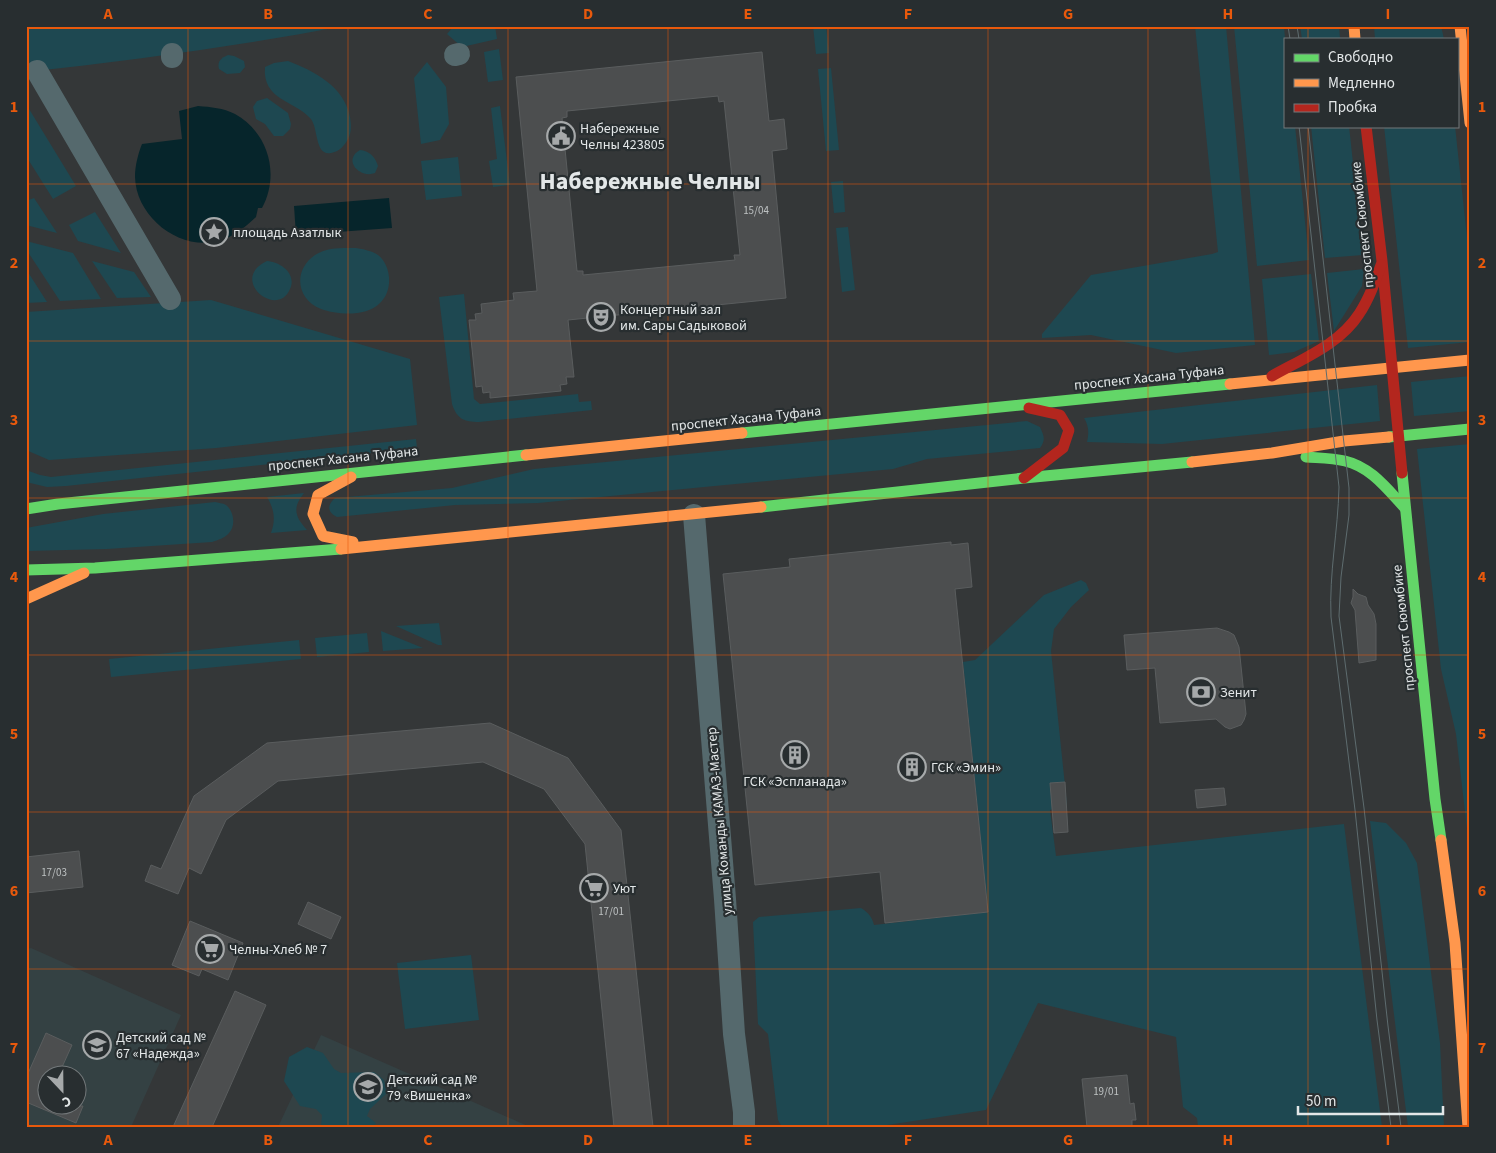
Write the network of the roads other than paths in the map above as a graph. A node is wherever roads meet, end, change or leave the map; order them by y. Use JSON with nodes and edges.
{"nodes":[{"id":1,"x":1460,"y":26,"type":"edge"},
{"id":2,"x":38,"y":71,"type":"dead end"},
{"id":3,"x":1469,"y":112,"type":"edge"},
{"id":4,"x":1470,"y":123,"type":"edge"},
{"id":5,"x":1366,"y":128,"type":"edge"},
{"id":6,"x":1382,"y":261,"type":"junction"},
{"id":7,"x":170,"y":299,"type":"dead end"},
{"id":8,"x":1470,"y":360,"type":"edge"},
{"id":9,"x":1392,"y":368,"type":"junction"},
{"id":10,"x":1265,"y":380,"type":"junction"},
{"id":11,"x":1018,"y":405,"type":"junction"},
{"id":12,"x":1470,"y":429,"type":"edge"},
{"id":13,"x":1399,"y":437,"type":"junction"},
{"id":14,"x":1272,"y":453,"type":"junction"},
{"id":15,"x":364,"y":471,"type":"junction"},
{"id":16,"x":1024,"y":478,"type":"junction"},
{"id":17,"x":34,"y":494,"type":"dead end"},
{"id":18,"x":58,"y":504,"type":"junction"},
{"id":19,"x":1405,"y":508,"type":"junction"},
{"id":20,"x":26,"y":509,"type":"edge"},
{"id":21,"x":694,"y":515,"type":"junction"},
{"id":22,"x":373,"y":546,"type":"junction"},
{"id":23,"x":95,"y":568,"type":"junction"},
{"id":24,"x":26,"y":570,"type":"edge"},
{"id":25,"x":26,"y":599,"type":"edge"},
{"id":26,"x":1455,"y":942,"type":"junction"},
{"id":27,"x":1470,"y":957,"type":"edge"},
{"id":28,"x":744,"y":1127,"type":"edge"},
{"id":29,"x":1468,"y":1127,"type":"edge"}],
"edges":[{"from":1,"to":3,"type":"main road"},
{"from":2,"to":7,"type":"street"},
{"from":3,"to":4,"type":"main road"},
{"from":5,"to":6,"type":"main road","name":"проспект Сююмбике"},
{"from":6,"to":9,"type":"main road","name":"проспект Сююмбике"},
{"from":6,"to":10,"type":"main road"},
{"from":8,"to":9,"type":"main road","name":"проспект Хасана Туфана"},
{"from":9,"to":10,"type":"main road","name":"проспект Хасана Туфана"},
{"from":9,"to":13,"type":"main road","name":"проспект Сююмбике"},
{"from":10,"to":11,"type":"main road","name":"проспект Хасана Туфана"},
{"from":11,"to":15,"type":"main road","name":"проспект Хасана Туфана"},
{"from":11,"to":16,"type":"main road"},
{"from":12,"to":13,"type":"main road"},
{"from":13,"to":14,"type":"main road"},
{"from":13,"to":19,"type":"main road","name":"проспект Сююмбике"},
{"from":14,"to":16,"type":"main road"},
{"from":14,"to":19,"type":"main road"},
{"from":15,"to":18,"type":"main road","name":"проспект Хасана Туфана"},
{"from":15,"to":22,"type":"main road"},
{"from":16,"to":21,"type":"main road"},
{"from":17,"to":18,"type":"main road"},
{"from":18,"to":20,"type":"main road","name":"проспект Хасана Туфана"},
{"from":19,"to":26,"type":"main road","name":"проспект Сююмбике"},
{"from":21,"to":22,"type":"main road"},
{"from":21,"to":28,"type":"street","name":"улица Команды КАМАЗ-Мастер"},
{"from":22,"to":23,"type":"main road"},
{"from":23,"to":24,"type":"main road"},
{"from":23,"to":25,"type":"main road"},
{"from":26,"to":27,"type":"main road"},
{"from":26,"to":29,"type":"main road","name":"проспект Сююмбике"}]}
